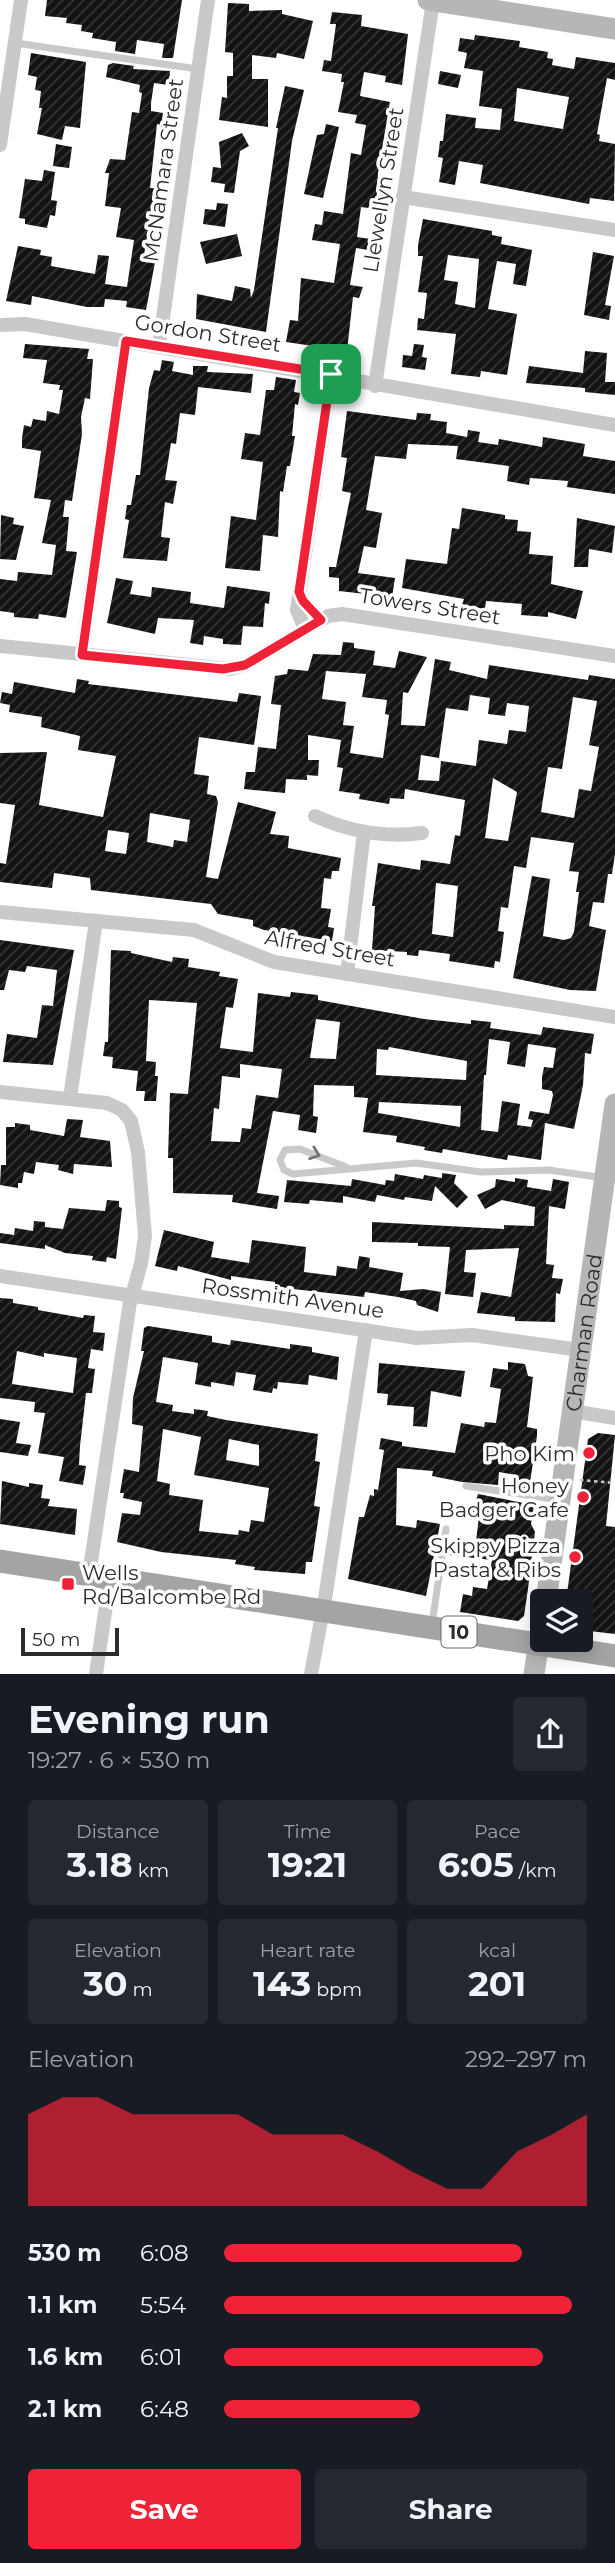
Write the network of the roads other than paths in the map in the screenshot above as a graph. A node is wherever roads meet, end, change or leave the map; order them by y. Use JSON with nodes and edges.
{"nodes":[{"id":1,"x":21,"y":0,"type":"edge"},
{"id":2,"x":208,"y":0,"type":"edge"},
{"id":3,"x":431,"y":0,"type":"edge"},
{"id":4,"x":615,"y":29,"type":"edge"},
{"id":5,"x":14,"y":43,"type":"junction"},
{"id":6,"x":198,"y":69,"type":"junction"},
{"id":7,"x":1,"y":125,"type":"edge"},
{"id":8,"x":0,"y":145,"type":"edge"},
{"id":9,"x":403,"y":197,"type":"junction"},
{"id":10,"x":615,"y":230,"type":"edge"},
{"id":11,"x":0,"y":324,"type":"edge"},
{"id":12,"x":126,"y":341,"type":"junction"},
{"id":13,"x":159,"y":346,"type":"junction"},
{"id":14,"x":331,"y":374,"type":"junction"},
{"id":15,"x":375,"y":386,"type":"junction"},
{"id":16,"x":615,"y":425,"type":"edge"},
{"id":17,"x":299,"y":592,"type":"junction"},
{"id":18,"x":321,"y":620,"type":"junction"},
{"id":19,"x":305,"y":629,"type":"junction"},
{"id":20,"x":0,"y":646,"type":"edge"},
{"id":21,"x":82,"y":655,"type":"junction"},
{"id":22,"x":615,"y":656,"type":"edge"},
{"id":23,"x":315,"y":816,"type":"dead end"},
{"id":24,"x":364,"y":832,"type":"junction"},
{"id":25,"x":422,"y":833,"type":"dead end"},
{"id":26,"x":0,"y":912,"type":"edge"},
{"id":27,"x":96,"y":921,"type":"junction"},
{"id":28,"x":346,"y":974,"type":"junction"},
{"id":29,"x":615,"y":1017,"type":"edge"},
{"id":30,"x":0,"y":1092,"type":"edge"},
{"id":31,"x":70,"y":1098,"type":"junction"},
{"id":32,"x":615,"y":1104,"type":"edge"},
{"id":33,"x":345,"y":1167,"type":"junction"},
{"id":34,"x":605,"y":1178,"type":"junction"},
{"id":35,"x":0,"y":1276,"type":"edge"},
{"id":36,"x":131,"y":1295,"type":"junction"},
{"id":37,"x":366,"y":1330,"type":"junction"},
{"id":38,"x":580,"y":1350,"type":"junction"},
{"id":39,"x":572,"y":1411,"type":"junction"},
{"id":40,"x":615,"y":1418,"type":"edge"},
{"id":41,"x":466,"y":1486,"type":"dead end"},
{"id":42,"x":560,"y":1500,"type":"junction"},
{"id":43,"x":446,"y":1529,"type":"dead end"},
{"id":44,"x":0,"y":1561,"type":"edge"},
{"id":45,"x":100,"y":1577,"type":"junction"},
{"id":46,"x":547,"y":1589,"type":"edge"},
{"id":47,"x":322,"y":1610,"type":"junction"},
{"id":48,"x":431,"y":1628,"type":"junction"},
{"id":49,"x":530,"y":1633,"type":"edge"},
{"id":50,"x":593,"y":1650,"type":"edge"},
{"id":51,"x":538,"y":1652,"type":"edge"},
{"id":52,"x":615,"y":1657,"type":"edge"},
{"id":53,"x":96,"y":1674,"type":"edge"},
{"id":54,"x":311,"y":1674,"type":"edge"},
{"id":55,"x":534,"y":1674,"type":"edge"}],
"edges":[{"from":1,"to":5,"type":"street"},
{"from":2,"to":6,"type":"street","name":"McNamara Street"},
{"from":3,"to":4,"type":"main road"},
{"from":3,"to":9,"type":"street","name":"Llewellyn Street"},
{"from":5,"to":6,"type":"lane"},
{"from":5,"to":7,"type":"street"},
{"from":6,"to":13,"type":"street","name":"McNamara Street"},
{"from":7,"to":8,"type":"street"},
{"from":9,"to":10,"type":"street"},
{"from":9,"to":15,"type":"street","name":"Llewellyn Street"},
{"from":11,"to":12,"type":"street","name":"Gordon Street"},
{"from":12,"to":13,"type":"street","name":"Gordon Street"},
{"from":12,"to":21,"type":"street"},
{"from":13,"to":14,"type":"street","name":"Gordon Street"},
{"from":14,"to":15,"type":"street","name":"Gordon Street"},
{"from":14,"to":17,"type":"street"},
{"from":15,"to":16,"type":"street","name":"Gordon Street"},
{"from":17,"to":18,"type":"street"},
{"from":17,"to":19,"type":"street"},
{"from":18,"to":19,"type":"street","name":"Towers Street"},
{"from":18,"to":22,"type":"street","name":"Towers Street"},
{"from":19,"to":21,"type":"street","name":"Towers Street"},
{"from":20,"to":21,"type":"street","name":"Towers Street"},
{"from":23,"to":24,"type":"street"},
{"from":24,"to":25,"type":"street"},
{"from":24,"to":28,"type":"street"},
{"from":26,"to":27,"type":"street","name":"Alfred Street"},
{"from":27,"to":28,"type":"street","name":"Alfred Street"},
{"from":27,"to":31,"type":"street"},
{"from":28,"to":29,"type":"street","name":"Alfred Street"},
{"from":30,"to":31,"type":"street"},
{"from":31,"to":36,"type":"street"},
{"from":32,"to":34,"type":"main road","name":"Charman Road"},
{"from":33,"to":33,"type":"lane","one_way":true},
{"from":33,"to":34,"type":"lane"},
{"from":34,"to":38,"type":"main road","name":"Charman Road"},
{"from":35,"to":36,"type":"street","name":"Rossmith Avenue"},
{"from":36,"to":37,"type":"street","name":"Rossmith Avenue"},
{"from":36,"to":45,"type":"street"},
{"from":37,"to":38,"type":"street","name":"Rossmith Avenue"},
{"from":37,"to":47,"type":"street"},
{"from":38,"to":39,"type":"main road","name":"Charman Road"},
{"from":39,"to":40,"type":"street"},
{"from":39,"to":42,"type":"main road","name":"Charman Road"},
{"from":41,"to":42,"type":"lane"},
{"from":42,"to":46,"type":"main road","name":"Charman Road"},
{"from":43,"to":48,"type":"lane"},
{"from":44,"to":45,"type":"main road","number":"10"},
{"from":45,"to":47,"type":"main road","number":"10"},
{"from":45,"to":53,"type":"street"},
{"from":47,"to":48,"type":"main road","number":"10"},
{"from":47,"to":54,"type":"street"},
{"from":48,"to":49,"type":"main road","number":"10"},
{"from":50,"to":52,"type":"main road","number":"10"},
{"from":51,"to":55,"type":"main road"}]}
